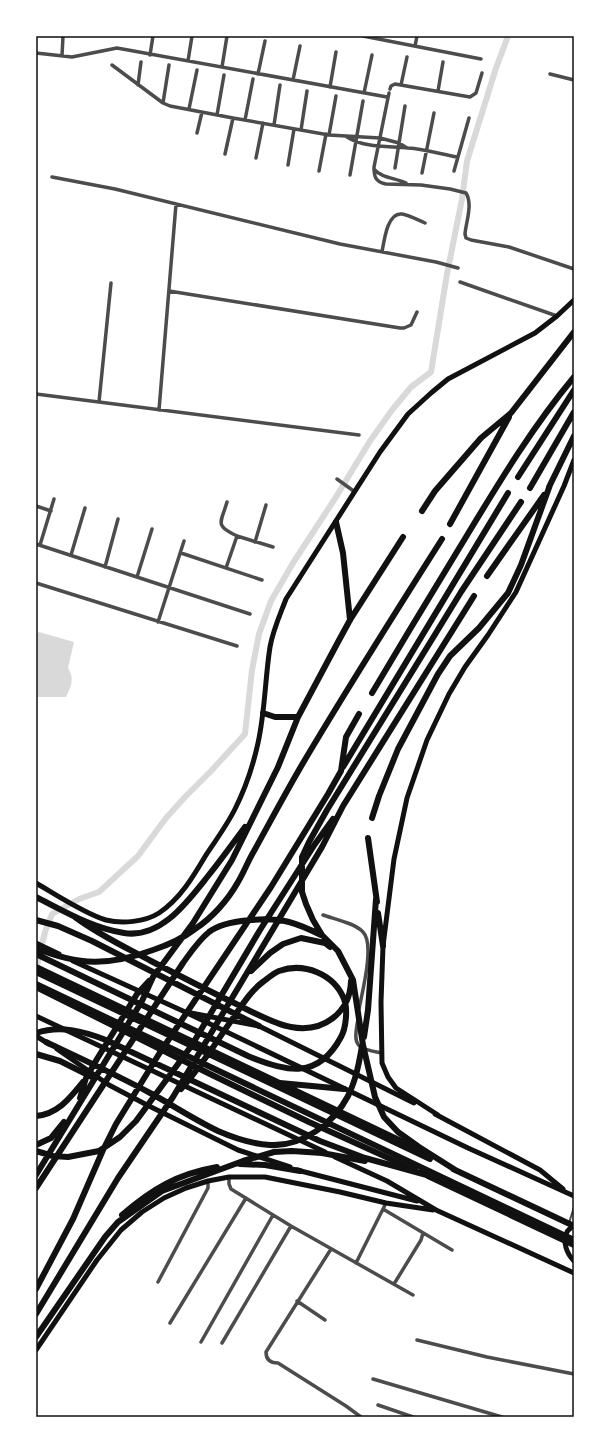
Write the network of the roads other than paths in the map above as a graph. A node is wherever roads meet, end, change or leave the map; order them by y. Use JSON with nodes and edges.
{"nodes":[{"id":1,"x":63,"y":36,"type":"edge"},
{"id":2,"x":153,"y":36,"type":"edge"},
{"id":3,"x":192,"y":36,"type":"edge"},
{"id":4,"x":228,"y":36,"type":"edge"},
{"id":5,"x":364,"y":36,"type":"edge"},
{"id":6,"x":418,"y":36,"type":"edge"},
{"id":7,"x":264,"y":41,"type":"dead end"},
{"id":8,"x":300,"y":46,"type":"dead end"},
{"id":9,"x":415,"y":46,"type":"junction"},
{"id":10,"x":336,"y":52,"type":"dead end"},
{"id":11,"x":36,"y":53,"type":"edge"},
{"id":12,"x":150,"y":55,"type":"junction"},
{"id":13,"x":372,"y":55,"type":"dead end"},
{"id":14,"x":62,"y":56,"type":"junction"},
{"id":15,"x":407,"y":57,"type":"dead end"},
{"id":16,"x":481,"y":59,"type":"dead end"},
{"id":17,"x":188,"y":61,"type":"junction"},
{"id":18,"x":142,"y":62,"type":"dead end"},
{"id":19,"x":443,"y":62,"type":"dead end"},
{"id":20,"x":169,"y":65,"type":"dead end"},
{"id":21,"x":112,"y":66,"type":"dead end"},
{"id":22,"x":222,"y":67,"type":"junction"},
{"id":23,"x":196,"y":70,"type":"dead end"},
{"id":24,"x":482,"y":73,"type":"dead end"},
{"id":25,"x":258,"y":74,"type":"junction"},
{"id":26,"x":550,"y":74,"type":"dead end"},
{"id":27,"x":224,"y":75,"type":"dead end"},
{"id":28,"x":253,"y":79,"type":"dead end"},
{"id":29,"x":294,"y":80,"type":"junction"},
{"id":30,"x":574,"y":80,"type":"edge"},
{"id":31,"x":138,"y":85,"type":"junction"},
{"id":32,"x":280,"y":85,"type":"dead end"},
{"id":33,"x":401,"y":85,"type":"junction"},
{"id":34,"x":330,"y":87,"type":"junction"},
{"id":35,"x":307,"y":91,"type":"dead end"},
{"id":36,"x":438,"y":91,"type":"junction"},
{"id":37,"x":364,"y":93,"type":"junction"},
{"id":38,"x":389,"y":93,"type":"junction"},
{"id":39,"x":336,"y":96,"type":"dead end"},
{"id":40,"x":363,"y":101,"type":"dead end"},
{"id":41,"x":163,"y":103,"type":"junction"},
{"id":42,"x":405,"y":106,"type":"dead end"},
{"id":43,"x":190,"y":109,"type":"junction"},
{"id":44,"x":202,"y":112,"type":"junction"},
{"id":45,"x":434,"y":113,"type":"dead end"},
{"id":46,"x":217,"y":116,"type":"junction"},
{"id":47,"x":233,"y":118,"type":"junction"},
{"id":48,"x":469,"y":118,"type":"dead end"},
{"id":49,"x":245,"y":120,"type":"junction"},
{"id":50,"x":263,"y":123,"type":"junction"},
{"id":51,"x":274,"y":125,"type":"junction"},
{"id":52,"x":294,"y":129,"type":"junction"},
{"id":53,"x":302,"y":130,"type":"junction"},
{"id":54,"x":197,"y":133,"type":"dead end"},
{"id":55,"x":327,"y":134,"type":"junction"},
{"id":56,"x":357,"y":136,"type":"junction"},
{"id":57,"x":347,"y":137,"type":"junction"},
{"id":58,"x":380,"y":138,"type":"junction"},
{"id":59,"x":355,"y":142,"type":"junction"},
{"id":60,"x":399,"y":143,"type":"junction"},
{"id":61,"x":379,"y":146,"type":"junction"},
{"id":62,"x":398,"y":148,"type":"junction"},
{"id":63,"x":407,"y":148,"type":"junction"},
{"id":64,"x":426,"y":151,"type":"junction"},
{"id":65,"x":225,"y":154,"type":"dead end"},
{"id":66,"x":457,"y":157,"type":"junction"},
{"id":67,"x":256,"y":158,"type":"dead end"},
{"id":68,"x":288,"y":165,"type":"dead end"},
{"id":69,"x":395,"y":168,"type":"dead end"},
{"id":70,"x":374,"y":169,"type":"junction"},
{"id":71,"x":319,"y":171,"type":"dead end"},
{"id":72,"x":454,"y":171,"type":"dead end"},
{"id":73,"x":422,"y":173,"type":"dead end"},
{"id":74,"x":350,"y":175,"type":"dead end"},
{"id":75,"x":52,"y":177,"type":"dead end"},
{"id":76,"x":406,"y":184,"type":"junction"},
{"id":77,"x":176,"y":204,"type":"junction"},
{"id":78,"x":425,"y":223,"type":"dead end"},
{"id":79,"x":382,"y":252,"type":"junction"},
{"id":80,"x":457,"y":268,"type":"dead end"},
{"id":81,"x":574,"y":269,"type":"edge"},
{"id":82,"x":460,"y":282,"type":"dead end"},
{"id":83,"x":111,"y":283,"type":"dead end"},
{"id":84,"x":169,"y":291,"type":"junction"},
{"id":85,"x":574,"y":300,"type":"edge"},
{"id":86,"x":417,"y":312,"type":"dead end"},
{"id":87,"x":557,"y":316,"type":"junction"},
{"id":88,"x":574,"y":332,"type":"edge"},
{"id":89,"x":574,"y":377,"type":"edge"},
{"id":90,"x":574,"y":390,"type":"edge"},
{"id":91,"x":36,"y":394,"type":"edge"},
{"id":92,"x":99,"y":402,"type":"junction"},
{"id":93,"x":159,"y":410,"type":"junction"},
{"id":94,"x":574,"y":412,"type":"edge"},
{"id":95,"x":510,"y":413,"type":"junction"},
{"id":96,"x":359,"y":435,"type":"dead end"},
{"id":97,"x":574,"y":436,"type":"edge"},
{"id":98,"x":574,"y":460,"type":"edge"},
{"id":99,"x":518,"y":477,"type":"dead end"},
{"id":100,"x":337,"y":479,"type":"dead end"},
{"id":101,"x":550,"y":485,"type":"junction"},
{"id":102,"x":530,"y":488,"type":"dead end"},
{"id":103,"x":355,"y":492,"type":"junction"},
{"id":104,"x":508,"y":493,"type":"dead end"},
{"id":105,"x":54,"y":499,"type":"dead end"},
{"id":106,"x":227,"y":502,"type":"dead end"},
{"id":107,"x":521,"y":502,"type":"dead end"},
{"id":108,"x":266,"y":505,"type":"dead end"},
{"id":109,"x":36,"y":506,"type":"edge"},
{"id":110,"x":85,"y":508,"type":"dead end"},
{"id":111,"x":51,"y":510,"type":"junction"},
{"id":112,"x":422,"y":511,"type":"dead end"},
{"id":113,"x":118,"y":519,"type":"dead end"},
{"id":114,"x":336,"y":522,"type":"junction"},
{"id":115,"x":450,"y":524,"type":"dead end"},
{"id":116,"x":152,"y":529,"type":"dead end"},
{"id":117,"x":237,"y":536,"type":"junction"},
{"id":118,"x":403,"y":537,"type":"dead end"},
{"id":119,"x":442,"y":538,"type":"dead end"},
{"id":120,"x":184,"y":541,"type":"dead end"},
{"id":121,"x":256,"y":542,"type":"junction"},
{"id":122,"x":38,"y":545,"type":"edge"},
{"id":123,"x":272,"y":547,"type":"dead end"},
{"id":124,"x":181,"y":553,"type":"junction"},
{"id":125,"x":71,"y":556,"type":"junction"},
{"id":126,"x":105,"y":566,"type":"junction"},
{"id":127,"x":226,"y":568,"type":"junction"},
{"id":128,"x":487,"y":576,"type":"dead end"},
{"id":129,"x":137,"y":577,"type":"junction"},
{"id":130,"x":262,"y":580,"type":"dead end"},
{"id":131,"x":36,"y":583,"type":"edge"},
{"id":132,"x":169,"y":588,"type":"junction"},
{"id":133,"x":474,"y":596,"type":"dead end"},
{"id":134,"x":250,"y":614,"type":"dead end"},
{"id":135,"x":350,"y":620,"type":"junction"},
{"id":136,"x":158,"y":622,"type":"junction"},
{"id":137,"x":237,"y":646,"type":"dead end"},
{"id":138,"x":372,"y":693,"type":"dead end"},
{"id":139,"x":263,"y":714,"type":"junction"},
{"id":140,"x":359,"y":714,"type":"dead end"},
{"id":141,"x":298,"y":717,"type":"junction"},
{"id":142,"x":341,"y":771,"type":"junction"},
{"id":143,"x":342,"y":806,"type":"junction"},
{"id":144,"x":255,"y":812,"type":"junction"},
{"id":145,"x":372,"y":818,"type":"dead end"},
{"id":146,"x":368,"y":838,"type":"dead end"},
{"id":147,"x":36,"y":883,"type":"edge"},
{"id":148,"x":36,"y":897,"type":"edge"},
{"id":149,"x":376,"y":900,"type":"junction"},
{"id":150,"x":323,"y":915,"type":"dead end"},
{"id":151,"x":75,"y":917,"type":"junction"},
{"id":152,"x":36,"y":920,"type":"edge"},
{"id":153,"x":322,"y":935,"type":"junction"},
{"id":154,"x":36,"y":943,"type":"edge"},
{"id":155,"x":383,"y":946,"type":"junction"},
{"id":156,"x":36,"y":948,"type":"edge"},
{"id":157,"x":36,"y":954,"type":"edge"},
{"id":158,"x":36,"y":967,"type":"edge"},
{"id":159,"x":36,"y":972,"type":"edge"},
{"id":160,"x":153,"y":977,"type":"junction"},
{"id":161,"x":244,"y":978,"type":"junction"},
{"id":162,"x":36,"y":986,"type":"edge"},
{"id":163,"x":184,"y":1011,"type":"junction"},
{"id":164,"x":36,"y":1016,"type":"edge"},
{"id":165,"x":258,"y":1026,"type":"junction"},
{"id":166,"x":36,"y":1035,"type":"edge"},
{"id":167,"x":46,"y":1042,"type":"junction"},
{"id":168,"x":382,"y":1053,"type":"junction"},
{"id":169,"x":36,"y":1054,"type":"edge"},
{"id":170,"x":86,"y":1078,"type":"junction"},
{"id":171,"x":276,"y":1082,"type":"junction"},
{"id":172,"x":109,"y":1085,"type":"junction"},
{"id":173,"x":344,"y":1089,"type":"junction"},
{"id":174,"x":174,"y":1097,"type":"junction"},
{"id":175,"x":438,"y":1115,"type":"junction"},
{"id":176,"x":36,"y":1116,"type":"edge"},
{"id":177,"x":36,"y":1145,"type":"edge"},
{"id":178,"x":36,"y":1151,"type":"edge"},
{"id":179,"x":384,"y":1164,"type":"junction"},
{"id":180,"x":300,"y":1170,"type":"junction"},
{"id":181,"x":457,"y":1171,"type":"junction"},
{"id":182,"x":36,"y":1175,"type":"edge"},
{"id":183,"x":229,"y":1177,"type":"junction"},
{"id":184,"x":208,"y":1180,"type":"junction"},
{"id":185,"x":452,"y":1182,"type":"junction"},
{"id":186,"x":36,"y":1188,"type":"edge"},
{"id":187,"x":568,"y":1193,"type":"junction"},
{"id":188,"x":574,"y":1196,"type":"edge"},
{"id":189,"x":246,"y":1198,"type":"junction"},
{"id":190,"x":386,"y":1203,"type":"junction"},
{"id":191,"x":424,"y":1203,"type":"junction"},
{"id":192,"x":574,"y":1207,"type":"edge"},
{"id":193,"x":383,"y":1208,"type":"junction"},
{"id":194,"x":436,"y":1210,"type":"junction"},
{"id":195,"x":273,"y":1215,"type":"junction"},
{"id":196,"x":574,"y":1225,"type":"edge"},
{"id":197,"x":291,"y":1226,"type":"junction"},
{"id":198,"x":567,"y":1232,"type":"junction"},
{"id":199,"x":423,"y":1233,"type":"junction"},
{"id":200,"x":574,"y":1240,"type":"edge"},
{"id":201,"x":574,"y":1245,"type":"edge"},
{"id":202,"x":331,"y":1248,"type":"junction"},
{"id":203,"x":452,"y":1250,"type":"dead end"},
{"id":204,"x":574,"y":1261,"type":"edge"},
{"id":205,"x":356,"y":1263,"type":"junction"},
{"id":206,"x":574,"y":1273,"type":"edge"},
{"id":207,"x":158,"y":1282,"type":"dead end"},
{"id":208,"x":394,"y":1284,"type":"junction"},
{"id":209,"x":36,"y":1289,"type":"edge"},
{"id":210,"x":413,"y":1295,"type":"dead end"},
{"id":211,"x":297,"y":1301,"type":"junction"},
{"id":212,"x":36,"y":1314,"type":"edge"},
{"id":213,"x":325,"y":1320,"type":"dead end"},
{"id":214,"x":170,"y":1323,"type":"dead end"},
{"id":215,"x":36,"y":1333,"type":"edge"},
{"id":216,"x":36,"y":1337,"type":"edge"},
{"id":217,"x":417,"y":1340,"type":"dead end"},
{"id":218,"x":202,"y":1342,"type":"dead end"},
{"id":219,"x":222,"y":1343,"type":"dead end"},
{"id":220,"x":36,"y":1350,"type":"edge"},
{"id":221,"x":574,"y":1374,"type":"edge"},
{"id":222,"x":373,"y":1379,"type":"dead end"},
{"id":223,"x":378,"y":1405,"type":"dead end"},
{"id":224,"x":361,"y":1417,"type":"edge"},
{"id":225,"x":413,"y":1417,"type":"edge"},
{"id":226,"x":502,"y":1417,"type":"edge"}],
"edges":[{"from":1,"to":14,"type":"street"},
{"from":2,"to":12,"type":"street"},
{"from":3,"to":17,"type":"street"},
{"from":4,"to":22,"type":"street"},
{"from":5,"to":9,"type":"street"},
{"from":6,"to":9,"type":"street"},
{"from":7,"to":25,"type":"street"},
{"from":8,"to":29,"type":"street"},
{"from":9,"to":16,"type":"street"},
{"from":10,"to":34,"type":"street"},
{"from":11,"to":14,"type":"street"},
{"from":12,"to":14,"type":"street"},
{"from":12,"to":17,"type":"street"},
{"from":13,"to":37,"type":"street"},
{"from":15,"to":33,"type":"street"},
{"from":17,"to":22,"type":"street"},
{"from":18,"to":31,"type":"street"},
{"from":19,"to":36,"type":"street"},
{"from":20,"to":41,"type":"street"},
{"from":21,"to":31,"type":"street"},
{"from":22,"to":25,"type":"street"},
{"from":23,"to":43,"type":"street"},
{"from":24,"to":36,"type":"street"},
{"from":25,"to":29,"type":"street"},
{"from":26,"to":30,"type":"street"},
{"from":27,"to":46,"type":"street"},
{"from":28,"to":49,"type":"street"},
{"from":29,"to":34,"type":"street"},
{"from":31,"to":41,"type":"street"},
{"from":32,"to":51,"type":"street"},
{"from":33,"to":36,"type":"street"},
{"from":33,"to":38,"type":"street"},
{"from":34,"to":37,"type":"street"},
{"from":35,"to":53,"type":"street"},
{"from":37,"to":38,"type":"street"},
{"from":38,"to":58,"type":"street"},
{"from":39,"to":55,"type":"street"},
{"from":40,"to":56,"type":"street"},
{"from":41,"to":43,"type":"street"},
{"from":42,"to":60,"type":"street"},
{"from":43,"to":44,"type":"street"},
{"from":44,"to":46,"type":"street"},
{"from":44,"to":54,"type":"street"},
{"from":45,"to":64,"type":"street"},
{"from":46,"to":47,"type":"street"},
{"from":47,"to":49,"type":"street"},
{"from":47,"to":65,"type":"street"},
{"from":48,"to":66,"type":"street"},
{"from":49,"to":50,"type":"street"},
{"from":50,"to":51,"type":"street"},
{"from":50,"to":67,"type":"street"},
{"from":51,"to":52,"type":"street"},
{"from":52,"to":53,"type":"street"},
{"from":52,"to":68,"type":"street"},
{"from":53,"to":55,"type":"street"},
{"from":55,"to":57,"type":"street"},
{"from":55,"to":71,"type":"street"},
{"from":56,"to":57,"type":"street"},
{"from":56,"to":58,"type":"street"},
{"from":56,"to":59,"type":"street"},
{"from":57,"to":59,"type":"street"},
{"from":58,"to":60,"type":"street"},
{"from":58,"to":61,"type":"street"},
{"from":59,"to":61,"type":"street"},
{"from":59,"to":74,"type":"street"},
{"from":60,"to":62,"type":"street"},
{"from":60,"to":63,"type":"street"},
{"from":61,"to":62,"type":"street"},
{"from":61,"to":70,"type":"street"},
{"from":62,"to":63,"type":"street"},
{"from":62,"to":69,"type":"street"},
{"from":63,"to":64,"type":"street"},
{"from":64,"to":66,"type":"street"},
{"from":64,"to":73,"type":"street"},
{"from":66,"to":72,"type":"street"},
{"from":70,"to":76,"type":"street"},
{"from":70,"to":76,"type":"street"},
{"from":75,"to":77,"type":"street"},
{"from":76,"to":81,"type":"street"},
{"from":77,"to":79,"type":"street"},
{"from":77,"to":84,"type":"street"},
{"from":78,"to":79,"type":"street"},
{"from":79,"to":80,"type":"street"},
{"from":82,"to":87,"type":"street"},
{"from":83,"to":92,"type":"street"},
{"from":84,"to":86,"type":"street"},
{"from":84,"to":93,"type":"street"},
{"from":85,"to":87,"type":"main road"},
{"from":87,"to":103,"type":"main road"},
{"from":88,"to":95,"type":"highway"},
{"from":89,"to":138,"type":"highway"},
{"from":90,"to":99,"type":"highway"},
{"from":91,"to":92,"type":"street"},
{"from":92,"to":93,"type":"street"},
{"from":93,"to":96,"type":"street"},
{"from":94,"to":102,"type":"highway"},
{"from":95,"to":112,"type":"highway"},
{"from":95,"to":115,"type":"highway"},
{"from":97,"to":101,"type":"highway"},
{"from":98,"to":155,"type":"main road"},
{"from":100,"to":103,"type":"street"},
{"from":101,"to":128,"type":"highway"},
{"from":101,"to":145,"type":"highway"},
{"from":103,"to":114,"type":"main road"},
{"from":104,"to":142,"type":"highway"},
{"from":105,"to":111,"type":"street"},
{"from":106,"to":117,"type":"street"},
{"from":107,"to":153,"type":"highway"},
{"from":108,"to":121,"type":"street"},
{"from":109,"to":111,"type":"street"},
{"from":110,"to":125,"type":"street"},
{"from":111,"to":122,"type":"street"},
{"from":113,"to":126,"type":"street"},
{"from":114,"to":135,"type":"highway"},
{"from":114,"to":139,"type":"main road"},
{"from":116,"to":129,"type":"street"},
{"from":117,"to":121,"type":"street"},
{"from":117,"to":127,"type":"street"},
{"from":118,"to":135,"type":"highway"},
{"from":119,"to":156,"type":"highway"},
{"from":120,"to":124,"type":"street"},
{"from":121,"to":123,"type":"street"},
{"from":122,"to":125,"type":"street"},
{"from":124,"to":127,"type":"street"},
{"from":124,"to":132,"type":"street"},
{"from":125,"to":126,"type":"street"},
{"from":126,"to":129,"type":"street"},
{"from":127,"to":130,"type":"street"},
{"from":129,"to":132,"type":"street"},
{"from":131,"to":136,"type":"street"},
{"from":132,"to":134,"type":"street"},
{"from":132,"to":136,"type":"street"},
{"from":133,"to":143,"type":"highway"},
{"from":135,"to":141,"type":"highway"},
{"from":136,"to":137,"type":"street"},
{"from":139,"to":141,"type":"highway"},
{"from":139,"to":147,"type":"main road"},
{"from":140,"to":142,"type":"highway"},
{"from":141,"to":144,"type":"highway"},
{"from":142,"to":209,"type":"highway"},
{"from":143,"to":161,"type":"highway"},
{"from":143,"to":178,"type":"highway"},
{"from":144,"to":151,"type":"highway"},
{"from":144,"to":160,"type":"highway"},
{"from":146,"to":149,"type":"highway"},
{"from":148,"to":151,"type":"highway"},
{"from":149,"to":155,"type":"highway"},
{"from":149,"to":167,"type":"highway"},
{"from":150,"to":168,"type":"street"},
{"from":151,"to":161,"type":"highway"},
{"from":152,"to":165,"type":"highway"},
{"from":153,"to":181,"type":"highway"},
{"from":153,"to":186,"type":"highway"},
{"from":154,"to":163,"type":"main road"},
{"from":155,"to":168,"type":"main road"},
{"from":157,"to":174,"type":"highway"},
{"from":158,"to":171,"type":"highway"},
{"from":159,"to":181,"type":"highway"},
{"from":160,"to":170,"type":"highway"},
{"from":160,"to":182,"type":"highway"},
{"from":161,"to":174,"type":"highway"},
{"from":162,"to":185,"type":"highway"},
{"from":162,"to":201,"type":"highway"},
{"from":163,"to":165,"type":"main road"},
{"from":163,"to":173,"type":"main road"},
{"from":164,"to":191,"type":"main road"},
{"from":165,"to":175,"type":"main road"},
{"from":166,"to":167,"type":"main road"},
{"from":166,"to":179,"type":"highway"},
{"from":167,"to":172,"type":"main road"},
{"from":168,"to":175,"type":"main road"},
{"from":169,"to":172,"type":"highway"},
{"from":170,"to":176,"type":"highway"},
{"from":170,"to":177,"type":"highway"},
{"from":171,"to":173,"type":"highway"},
{"from":171,"to":196,"type":"highway"},
{"from":172,"to":180,"type":"main road"},
{"from":173,"to":187,"type":"main road"},
{"from":174,"to":212,"type":"highway"},
{"from":175,"to":187,"type":"main road"},
{"from":179,"to":185,"type":"highway"},
{"from":179,"to":216,"type":"highway"},
{"from":180,"to":191,"type":"main road"},
{"from":180,"to":215,"type":"highway"},
{"from":181,"to":196,"type":"highway"},
{"from":183,"to":184,"type":"main road"},
{"from":183,"to":189,"type":"street"},
{"from":183,"to":190,"type":"main road"},
{"from":184,"to":207,"type":"street"},
{"from":184,"to":220,"type":"main road"},
{"from":185,"to":200,"type":"highway"},
{"from":187,"to":188,"type":"main road"},
{"from":189,"to":195,"type":"street"},
{"from":189,"to":214,"type":"street"},
{"from":190,"to":193,"type":"street"},
{"from":190,"to":194,"type":"main road"},
{"from":191,"to":194,"type":"main road"},
{"from":192,"to":198,"type":"lane"},
{"from":193,"to":199,"type":"street"},
{"from":193,"to":205,"type":"street"},
{"from":194,"to":206,"type":"main road"},
{"from":195,"to":197,"type":"street"},
{"from":195,"to":218,"type":"street"},
{"from":196,"to":198,"type":"main road"},
{"from":197,"to":202,"type":"street"},
{"from":197,"to":219,"type":"street"},
{"from":198,"to":204,"type":"main road"},
{"from":199,"to":203,"type":"street"},
{"from":199,"to":208,"type":"street"},
{"from":202,"to":205,"type":"street"},
{"from":202,"to":211,"type":"street"},
{"from":205,"to":208,"type":"street"},
{"from":208,"to":210,"type":"street"},
{"from":211,"to":213,"type":"street"},
{"from":211,"to":224,"type":"street"},
{"from":217,"to":221,"type":"street"},
{"from":222,"to":226,"type":"street"},
{"from":223,"to":225,"type":"street"}]}
